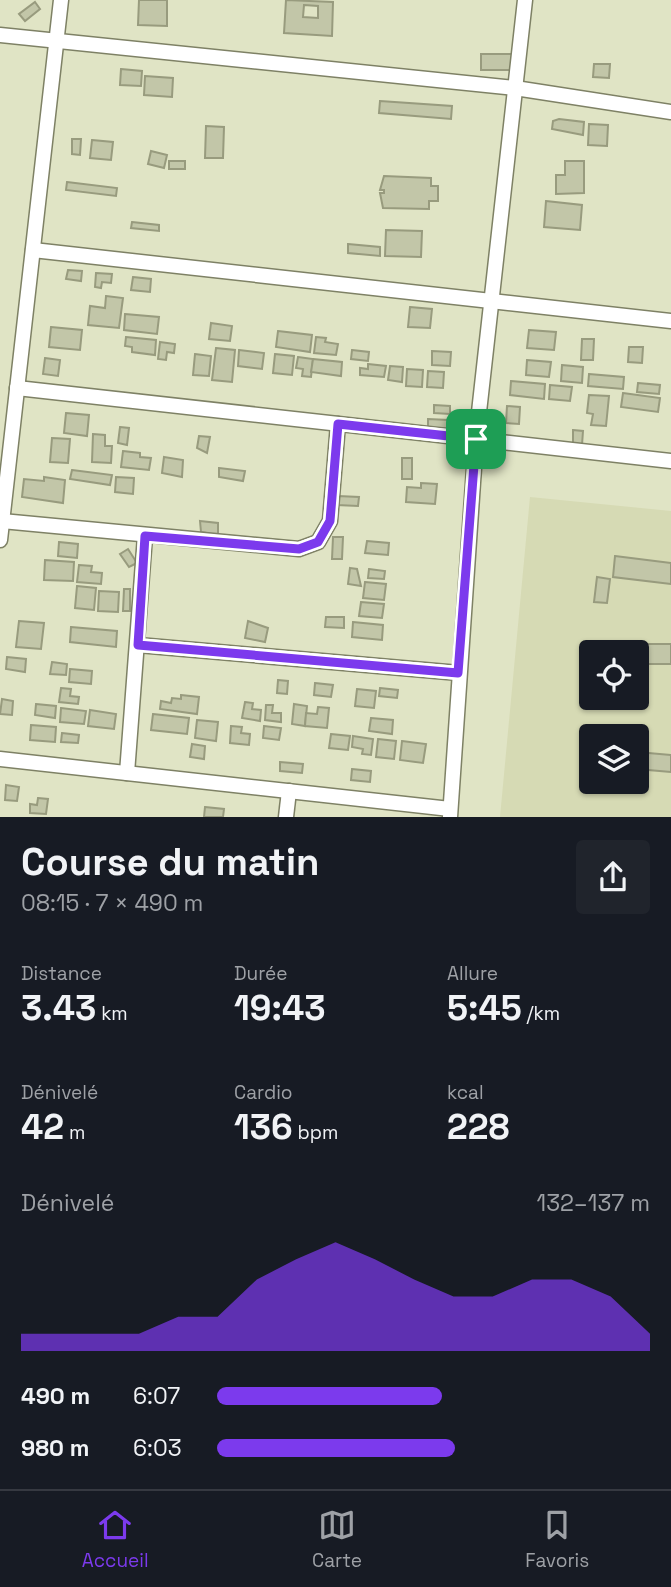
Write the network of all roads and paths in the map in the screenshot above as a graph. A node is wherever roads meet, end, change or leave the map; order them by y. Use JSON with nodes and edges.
{"nodes":[{"id":1,"x":61,"y":0,"type":"edge"},
{"id":2,"x":525,"y":0,"type":"edge"},
{"id":3,"x":0,"y":35,"type":"edge"},
{"id":4,"x":56,"y":41,"type":"junction"},
{"id":5,"x":516,"y":88,"type":"junction"},
{"id":6,"x":671,"y":112,"type":"edge"},
{"id":7,"x":33,"y":250,"type":"junction"},
{"id":8,"x":492,"y":301,"type":"junction"},
{"id":9,"x":671,"y":321,"type":"edge"},
{"id":10,"x":17,"y":388,"type":"junction"},
{"id":11,"x":338,"y":424,"type":"junction"},
{"id":12,"x":476,"y":439,"type":"junction"},
{"id":13,"x":671,"y":461,"type":"edge"},
{"id":14,"x":2,"y":521,"type":"junction"},
{"id":15,"x":145,"y":536,"type":"junction"},
{"id":16,"x":0,"y":540,"type":"edge"},
{"id":17,"x":138,"y":645,"type":"junction"},
{"id":18,"x":458,"y":673,"type":"junction"},
{"id":19,"x":0,"y":759,"type":"edge"},
{"id":20,"x":127,"y":773,"type":"junction"},
{"id":21,"x":289,"y":791,"type":"junction"},
{"id":22,"x":450,"y":813,"type":"edge"},
{"id":23,"x":286,"y":817,"type":"edge"}],
"edges":[{"from":1,"to":4,"type":"street"},
{"from":2,"to":5,"type":"street"},
{"from":3,"to":4,"type":"street"},
{"from":4,"to":5,"type":"street"},
{"from":4,"to":7,"type":"street"},
{"from":5,"to":6,"type":"street"},
{"from":5,"to":8,"type":"street"},
{"from":7,"to":8,"type":"street"},
{"from":7,"to":10,"type":"street"},
{"from":8,"to":9,"type":"street"},
{"from":8,"to":12,"type":"street"},
{"from":10,"to":11,"type":"street"},
{"from":10,"to":14,"type":"street"},
{"from":11,"to":12,"type":"street"},
{"from":11,"to":15,"type":"street"},
{"from":12,"to":13,"type":"street"},
{"from":12,"to":18,"type":"street"},
{"from":14,"to":15,"type":"street"},
{"from":14,"to":16,"type":"street"},
{"from":15,"to":17,"type":"street"},
{"from":17,"to":18,"type":"street"},
{"from":17,"to":20,"type":"street"},
{"from":18,"to":22,"type":"street"},
{"from":19,"to":20,"type":"street"},
{"from":20,"to":21,"type":"street"},
{"from":21,"to":22,"type":"street"},
{"from":21,"to":23,"type":"street"}]}
